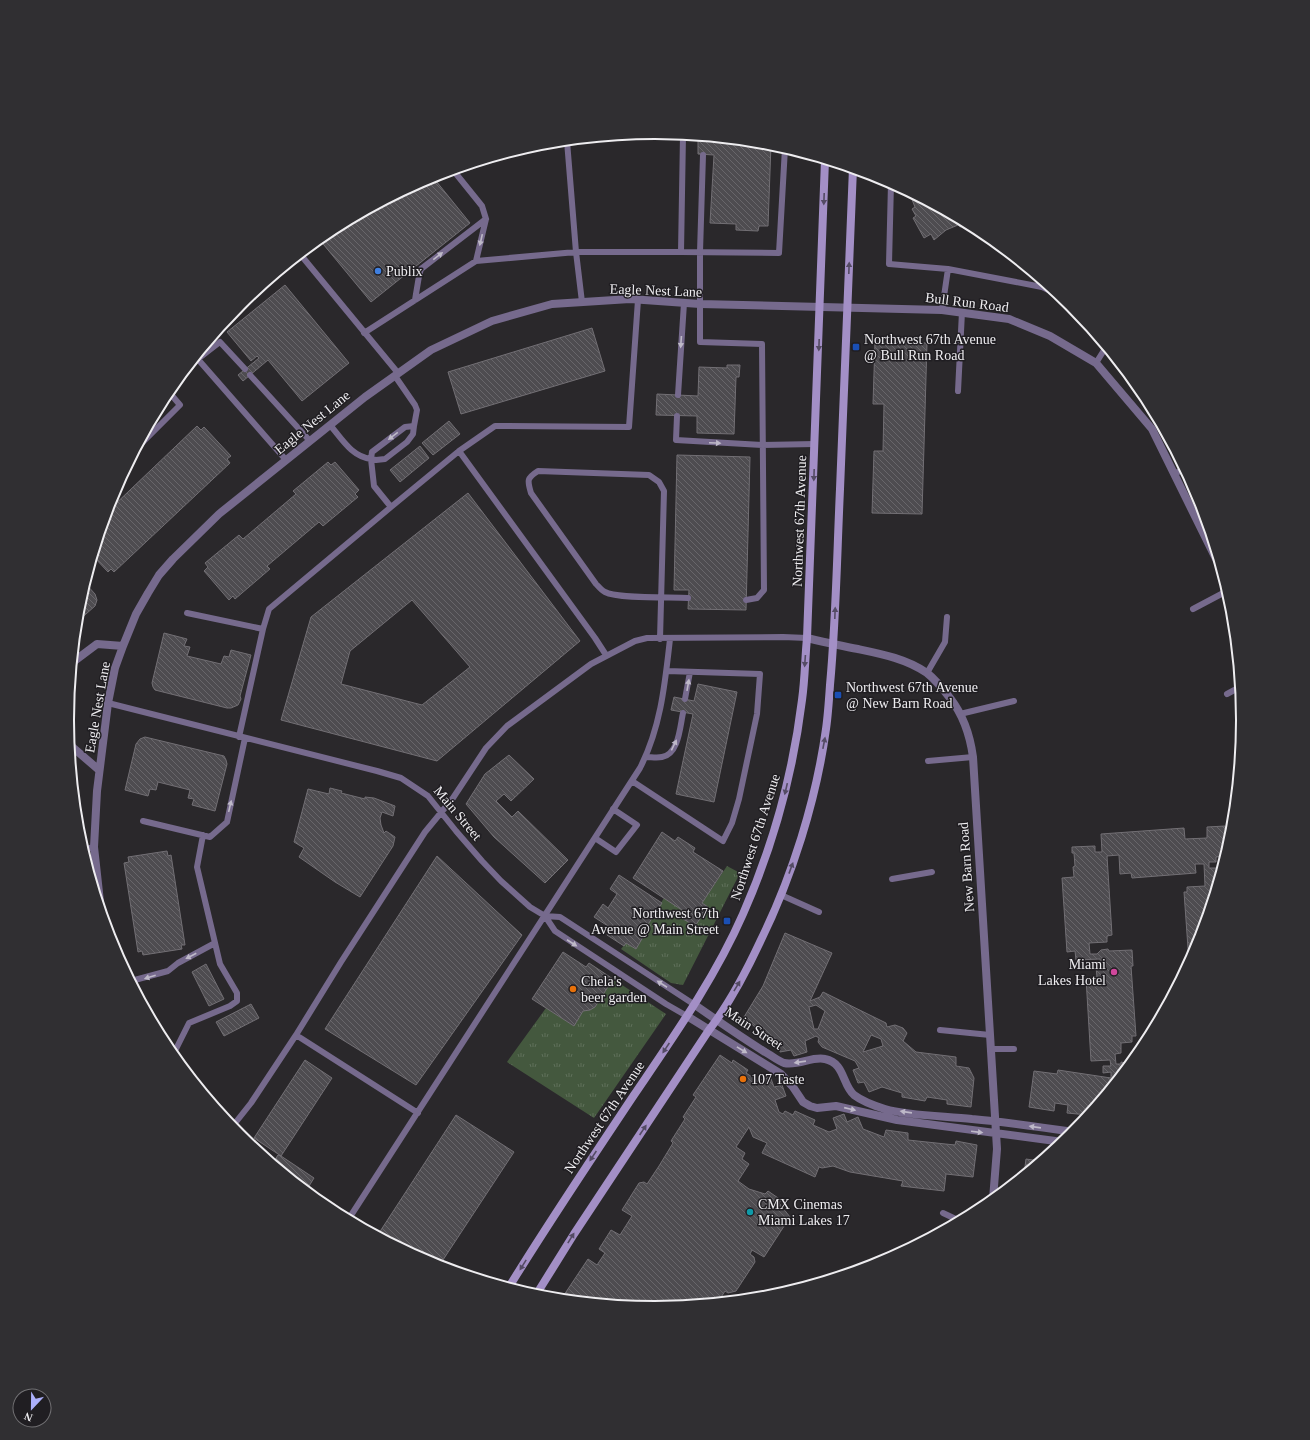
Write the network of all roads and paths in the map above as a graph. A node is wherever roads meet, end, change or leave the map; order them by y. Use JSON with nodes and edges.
{"nodes":[{"id":1,"x":683,"y":140,"type":"edge"},
{"id":2,"x":567,"y":146,"type":"edge"},
{"id":3,"x":785,"y":154,"type":"edge"},
{"id":4,"x":703,"y":155,"type":"dead end"},
{"id":5,"x":826,"y":165,"type":"edge"},
{"id":6,"x":456,"y":174,"type":"edge"},
{"id":7,"x":853,"y":174,"type":"edge"},
{"id":8,"x":891,"y":189,"type":"edge"},
{"id":9,"x":486,"y":219,"type":"junction"},
{"id":10,"x":576,"y":252,"type":"junction"},
{"id":11,"x":681,"y":252,"type":"junction"},
{"id":12,"x":700,"y":252,"type":"junction"},
{"id":13,"x":303,"y":258,"type":"edge"},
{"id":14,"x":476,"y":261,"type":"junction"},
{"id":15,"x":948,"y":269,"type":"junction"},
{"id":16,"x":1043,"y":287,"type":"edge"},
{"id":17,"x":415,"y":300,"type":"junction"},
{"id":18,"x":638,"y":300,"type":"junction"},
{"id":19,"x":582,"y":302,"type":"junction"},
{"id":20,"x":684,"y":303,"type":"junction"},
{"id":21,"x":700,"y":304,"type":"junction"},
{"id":22,"x":820,"y":306,"type":"junction"},
{"id":23,"x":847,"y":307,"type":"junction"},
{"id":24,"x":942,"y":310,"type":"junction"},
{"id":25,"x":962,"y":312,"type":"junction"},
{"id":26,"x":364,"y":333,"type":"junction"},
{"id":27,"x":1104,"y":351,"type":"edge"},
{"id":28,"x":206,"y":352,"type":"edge"},
{"id":29,"x":199,"y":360,"type":"edge"},
{"id":30,"x":1096,"y":363,"type":"junction"},
{"id":31,"x":245,"y":369,"type":"dead end"},
{"id":32,"x":396,"y":374,"type":"junction"},
{"id":33,"x":250,"y":375,"type":"dead end"},
{"id":34,"x":958,"y":391,"type":"dead end"},
{"id":35,"x":678,"y":395,"type":"dead end"},
{"id":36,"x":173,"y":396,"type":"edge"},
{"id":37,"x":677,"y":416,"type":"dead end"},
{"id":38,"x":330,"y":425,"type":"junction"},
{"id":39,"x":414,"y":426,"type":"junction"},
{"id":40,"x":148,"y":438,"type":"edge"},
{"id":41,"x":310,"y":441,"type":"junction"},
{"id":42,"x":815,"y":444,"type":"junction"},
{"id":43,"x":762,"y":446,"type":"junction"},
{"id":44,"x":459,"y":451,"type":"junction"},
{"id":45,"x":371,"y":459,"type":"junction"},
{"id":46,"x":286,"y":460,"type":"junction"},
{"id":47,"x":1180,"y":471,"type":"edge"},
{"id":48,"x":1174,"y":474,"type":"junction"},
{"id":49,"x":391,"y":507,"type":"junction"},
{"id":50,"x":1208,"y":542,"type":"edge"},
{"id":51,"x":1222,"y":594,"type":"edge"},
{"id":52,"x":661,"y":597,"type":"junction"},
{"id":53,"x":688,"y":598,"type":"dead end"},
{"id":54,"x":746,"y":600,"type":"dead end"},
{"id":55,"x":1193,"y":609,"type":"dead end"},
{"id":56,"x":187,"y":613,"type":"dead end"},
{"id":57,"x":947,"y":617,"type":"dead end"},
{"id":58,"x":263,"y":629,"type":"junction"},
{"id":59,"x":660,"y":638,"type":"junction"},
{"id":60,"x":807,"y":638,"type":"junction"},
{"id":61,"x":670,"y":639,"type":"junction"},
{"id":62,"x":834,"y":644,"type":"junction"},
{"id":63,"x":123,"y":646,"type":"junction"},
{"id":64,"x":606,"y":655,"type":"junction"},
{"id":65,"x":77,"y":659,"type":"edge"},
{"id":66,"x":667,"y":670,"type":"junction"},
{"id":67,"x":690,"y":672,"type":"junction"},
{"id":68,"x":927,"y":673,"type":"junction"},
{"id":69,"x":1235,"y":690,"type":"edge"},
{"id":70,"x":1227,"y":694,"type":"dead end"},
{"id":71,"x":685,"y":699,"type":"dead end"},
{"id":72,"x":1014,"y":701,"type":"dead end"},
{"id":73,"x":108,"y":703,"type":"junction"},
{"id":74,"x":683,"y":712,"type":"dead end"},
{"id":75,"x":960,"y":714,"type":"junction"},
{"id":76,"x":242,"y":738,"type":"junction"},
{"id":77,"x":75,"y":749,"type":"edge"},
{"id":78,"x":646,"y":757,"type":"junction"},
{"id":79,"x":973,"y":757,"type":"junction"},
{"id":80,"x":928,"y":761,"type":"dead end"},
{"id":81,"x":100,"y":770,"type":"junction"},
{"id":82,"x":632,"y":782,"type":"junction"},
{"id":83,"x":613,"y":809,"type":"junction"},
{"id":84,"x":441,"y":812,"type":"junction"},
{"id":85,"x":143,"y":821,"type":"dead end"},
{"id":86,"x":203,"y":836,"type":"junction"},
{"id":87,"x":595,"y":838,"type":"junction"},
{"id":88,"x":94,"y":847,"type":"junction"},
{"id":89,"x":89,"y":848,"type":"edge"},
{"id":90,"x":932,"y":872,"type":"dead end"},
{"id":91,"x":892,"y":879,"type":"dead end"},
{"id":92,"x":97,"y":880,"type":"edge"},
{"id":93,"x":780,"y":895,"type":"junction"},
{"id":94,"x":819,"y":912,"type":"dead end"},
{"id":95,"x":545,"y":916,"type":"junction"},
{"id":96,"x":215,"y":943,"type":"junction"},
{"id":97,"x":136,"y":980,"type":"edge"},
{"id":98,"x":695,"y":1005,"type":"junction"},
{"id":99,"x":688,"y":1016,"type":"junction"},
{"id":100,"x":717,"y":1020,"type":"junction"},
{"id":101,"x":709,"y":1030,"type":"junction"},
{"id":102,"x":940,"y":1030,"type":"dead end"},
{"id":103,"x":296,"y":1035,"type":"junction"},
{"id":104,"x":990,"y":1035,"type":"junction"},
{"id":105,"x":176,"y":1049,"type":"edge"},
{"id":106,"x":990,"y":1049,"type":"junction"},
{"id":107,"x":1014,"y":1049,"type":"dead end"},
{"id":108,"x":418,"y":1113,"type":"junction"},
{"id":109,"x":995,"y":1121,"type":"junction"},
{"id":110,"x":236,"y":1122,"type":"edge"},
{"id":111,"x":1066,"y":1131,"type":"edge"},
{"id":112,"x":996,"y":1134,"type":"junction"},
{"id":113,"x":1055,"y":1141,"type":"edge"},
{"id":114,"x":994,"y":1192,"type":"edge"},
{"id":115,"x":943,"y":1213,"type":"dead end"},
{"id":116,"x":351,"y":1215,"type":"edge"},
{"id":117,"x":953,"y":1218,"type":"edge"},
{"id":118,"x":512,"y":1283,"type":"edge"},
{"id":119,"x":539,"y":1289,"type":"edge"}],
"edges":[{"from":1,"to":11,"type":"lane"},
{"from":2,"to":10,"type":"lane"},
{"from":3,"to":12,"type":"lane"},
{"from":4,"to":12,"type":"lane"},
{"from":5,"to":22,"type":"main road","name":"Northwest 67th Avenue","one_way":true},
{"from":6,"to":9,"type":"lane"},
{"from":23,"to":7,"type":"main road","one_way":true},
{"from":8,"to":15,"type":"lane"},
{"from":9,"to":14,"type":"lane","one_way":true},
{"from":17,"to":9,"type":"lane","one_way":true},
{"from":10,"to":11,"type":"lane"},
{"from":10,"to":14,"type":"lane"},
{"from":10,"to":19,"type":"lane"},
{"from":11,"to":12,"type":"lane"},
{"from":12,"to":21,"type":"lane"},
{"from":13,"to":26,"type":"lane"},
{"from":14,"to":17,"type":"lane"},
{"from":15,"to":16,"type":"lane"},
{"from":15,"to":24,"type":"lane"},
{"from":17,"to":26,"type":"lane"},
{"from":18,"to":19,"type":"street","name":"Eagle Nest Lane"},
{"from":18,"to":20,"type":"street","name":"Eagle Nest Lane"},
{"from":18,"to":44,"type":"lane"},
{"from":19,"to":32,"type":"street","name":"Eagle Nest Lane"},
{"from":20,"to":21,"type":"street","name":"Eagle Nest Lane"},
{"from":20,"to":35,"type":"lane","one_way":true},
{"from":21,"to":22,"type":"street","name":"Eagle Nest Lane"},
{"from":21,"to":43,"type":"lane"},
{"from":22,"to":23,"type":"street","name":"Eagle Nest Lane"},
{"from":22,"to":42,"type":"main road","name":"Northwest 67th Avenue","one_way":true},
{"from":23,"to":24,"type":"street","name":"Bull Run Road"},
{"from":62,"to":23,"type":"main road","one_way":true},
{"from":24,"to":25,"type":"street","name":"Bull Run Road"},
{"from":25,"to":30,"type":"street","name":"Bull Run Road"},
{"from":25,"to":34,"type":"lane"},
{"from":26,"to":32,"type":"lane"},
{"from":27,"to":30,"type":"lane"},
{"from":28,"to":31,"type":"lane"},
{"from":29,"to":46,"type":"lane"},
{"from":30,"to":48,"type":"street","name":"Bull Run Road"},
{"from":32,"to":38,"type":"street","name":"Eagle Nest Lane"},
{"from":32,"to":39,"type":"lane"},
{"from":33,"to":41,"type":"lane"},
{"from":36,"to":40,"type":"lane"},
{"from":37,"to":43,"type":"lane","one_way":true},
{"from":38,"to":41,"type":"street","name":"Eagle Nest Lane"},
{"from":38,"to":45,"type":"lane"},
{"from":39,"to":45,"type":"lane","one_way":true},
{"from":39,"to":45,"type":"lane"},
{"from":41,"to":46,"type":"street","name":"Eagle Nest Lane"},
{"from":42,"to":43,"type":"lane"},
{"from":42,"to":60,"type":"main road","name":"Northwest 67th Avenue","one_way":true},
{"from":43,"to":54,"type":"lane"},
{"from":44,"to":49,"type":"lane"},
{"from":44,"to":64,"type":"lane"},
{"from":45,"to":49,"type":"lane"},
{"from":46,"to":63,"type":"street","name":"Eagle Nest Lane"},
{"from":47,"to":48,"type":"lane"},
{"from":48,"to":50,"type":"street","name":"Bull Run Road"},
{"from":49,"to":58,"type":"lane"},
{"from":51,"to":55,"type":"lane"},
{"from":52,"to":52,"type":"lane"},
{"from":52,"to":53,"type":"lane"},
{"from":52,"to":59,"type":"lane"},
{"from":56,"to":58,"type":"lane"},
{"from":57,"to":68,"type":"lane"},
{"from":58,"to":76,"type":"lane"},
{"from":59,"to":61,"type":"lane"},
{"from":59,"to":64,"type":"lane"},
{"from":60,"to":61,"type":"lane"},
{"from":60,"to":62,"type":"street","name":"New Barn Road"},
{"from":60,"to":98,"type":"main road","name":"Northwest 67th Avenue","one_way":true},
{"from":61,"to":66,"type":"lane"},
{"from":62,"to":68,"type":"street","name":"New Barn Road"},
{"from":93,"to":62,"type":"main road","one_way":true},
{"from":63,"to":65,"type":"street"},
{"from":63,"to":73,"type":"street","name":"Eagle Nest Lane"},
{"from":64,"to":84,"type":"lane"},
{"from":66,"to":67,"type":"lane"},
{"from":66,"to":78,"type":"lane"},
{"from":71,"to":67,"type":"lane","one_way":true},
{"from":67,"to":82,"type":"lane"},
{"from":68,"to":75,"type":"street","name":"New Barn Road"},
{"from":69,"to":70,"type":"lane"},
{"from":72,"to":75,"type":"lane"},
{"from":73,"to":76,"type":"lane","name":"Main Street"},
{"from":73,"to":81,"type":"street","name":"Eagle Nest Lane"},
{"from":78,"to":74,"type":"lane","one_way":true},
{"from":75,"to":79,"type":"street","name":"New Barn Road"},
{"from":76,"to":84,"type":"lane","name":"Main Street"},
{"from":86,"to":76,"type":"lane","one_way":true},
{"from":77,"to":81,"type":"street"},
{"from":78,"to":82,"type":"lane"},
{"from":79,"to":80,"type":"lane"},
{"from":79,"to":104,"type":"street","name":"New Barn Road"},
{"from":81,"to":88,"type":"street","name":"Eagle Nest Lane"},
{"from":82,"to":83,"type":"lane"},
{"from":83,"to":87,"type":"lane"},
{"from":83,"to":87,"type":"lane"},
{"from":84,"to":95,"type":"lane","name":"Main Street"},
{"from":84,"to":103,"type":"lane"},
{"from":85,"to":86,"type":"lane"},
{"from":86,"to":96,"type":"lane"},
{"from":87,"to":95,"type":"lane"},
{"from":88,"to":89,"type":"lane"},
{"from":88,"to":92,"type":"street","name":"Eagle Nest Lane"},
{"from":90,"to":91,"type":"lane"},
{"from":93,"to":94,"type":"lane"},
{"from":100,"to":93,"type":"main road","one_way":true},
{"from":98,"to":95,"type":"lane","name":"Main Street","one_way":true},
{"from":95,"to":99,"type":"lane","name":"Main Street","one_way":true},
{"from":95,"to":108,"type":"lane"},
{"from":96,"to":97,"type":"lane","one_way":true},
{"from":96,"to":105,"type":"lane"},
{"from":98,"to":99,"type":"main road","name":"Northwest 67th Avenue"},
{"from":98,"to":100,"type":"street","name":"Main Street"},
{"from":99,"to":101,"type":"street","name":"Main Street"},
{"from":99,"to":118,"type":"main road","name":"Northwest 67th Avenue","one_way":true},
{"from":100,"to":101,"type":"main road"},
{"from":109,"to":100,"type":"street","name":"Main Street","one_way":true},
{"from":101,"to":112,"type":"street","name":"Main Street","one_way":true},
{"from":119,"to":101,"type":"main road","one_way":true},
{"from":102,"to":104,"type":"lane"},
{"from":103,"to":108,"type":"lane"},
{"from":103,"to":110,"type":"lane"},
{"from":104,"to":106,"type":"street","name":"New Barn Road"},
{"from":106,"to":107,"type":"lane"},
{"from":106,"to":109,"type":"street","name":"New Barn Road"},
{"from":108,"to":116,"type":"lane"},
{"from":111,"to":109,"type":"street","name":"Main Street","one_way":true},
{"from":109,"to":112,"type":"street","name":"New Barn Road"},
{"from":112,"to":113,"type":"street","name":"Main Street"},
{"from":112,"to":114,"type":"street","name":"New Barn Road"},
{"from":115,"to":117,"type":"lane"}]}
